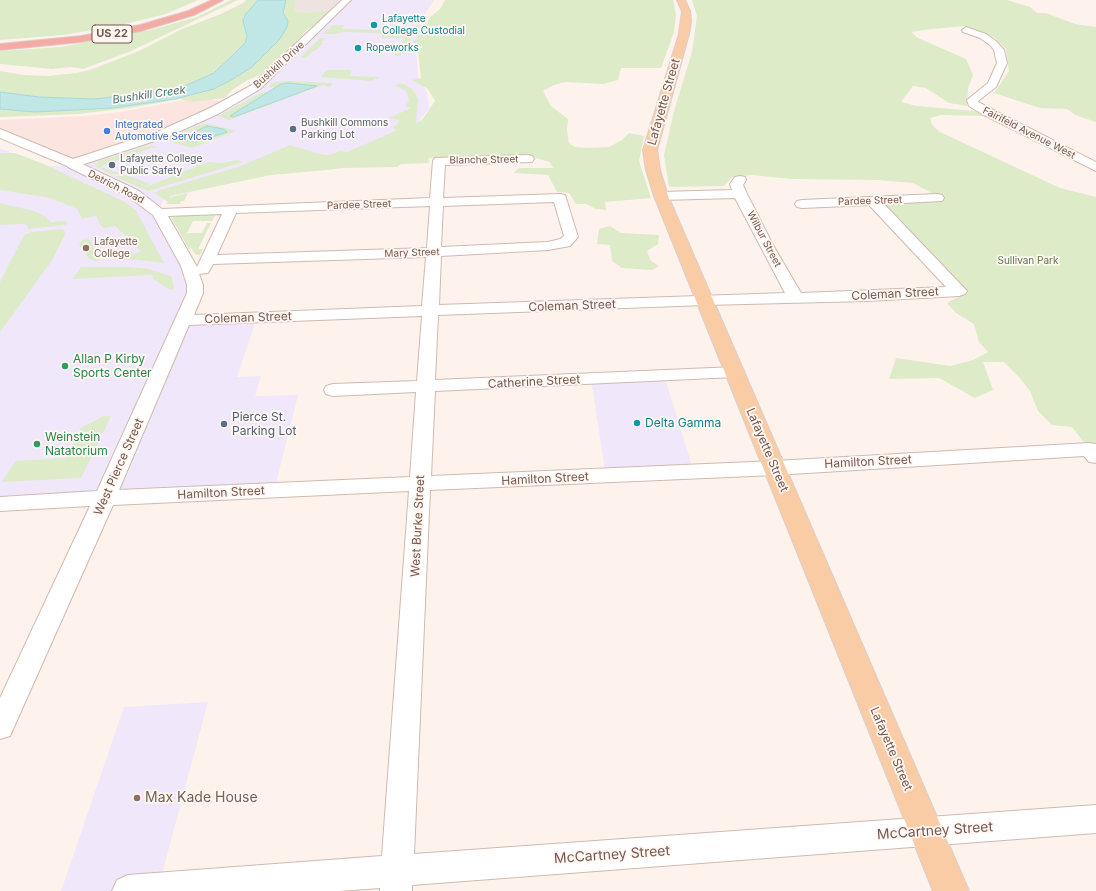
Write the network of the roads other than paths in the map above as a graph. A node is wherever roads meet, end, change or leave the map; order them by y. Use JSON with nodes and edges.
{"nodes":[{"id":1,"x":207,"y":0,"type":"edge"},
{"id":2,"x":219,"y":0,"type":"edge"},
{"id":3,"x":347,"y":0,"type":"edge"},
{"id":4,"x":681,"y":0,"type":"edge"},
{"id":5,"x":966,"y":30,"type":"dead end"},
{"id":6,"x":0,"y":43,"type":"edge"},
{"id":7,"x":0,"y":47,"type":"edge"},
{"id":8,"x":0,"y":132,"type":"edge"},
{"id":9,"x":528,"y":159,"type":"dead end"},
{"id":10,"x":439,"y":160,"type":"joint"},
{"id":11,"x":72,"y":164,"type":"junction"},
{"id":12,"x":1096,"y":167,"type":"edge"},
{"id":13,"x":661,"y":196,"type":"junction"},
{"id":14,"x":560,"y":198,"type":"joint"},
{"id":15,"x":937,"y":198,"type":"dead end"},
{"id":16,"x":873,"y":201,"type":"junction"},
{"id":17,"x":437,"y":202,"type":"junction"},
{"id":18,"x":802,"y":204,"type":"dead end"},
{"id":19,"x":231,"y":209,"type":"junction"},
{"id":20,"x":159,"y":214,"type":"junction"},
{"id":21,"x":434,"y":252,"type":"junction"},
{"id":22,"x":209,"y":260,"type":"junction"},
{"id":23,"x":193,"y":276,"type":"junction"},
{"id":24,"x":796,"y":298,"type":"junction"},
{"id":25,"x":705,"y":300,"type":"junction"},
{"id":26,"x":430,"y":311,"type":"junction"},
{"id":27,"x":184,"y":320,"type":"junction"},
{"id":28,"x":735,"y":372,"type":"junction"},
{"id":29,"x":426,"y":386,"type":"junction"},
{"id":30,"x":333,"y":390,"type":"dead end"},
{"id":31,"x":1093,"y":453,"type":"edge"},
{"id":32,"x":775,"y":468,"type":"junction"},
{"id":33,"x":420,"y":484,"type":"junction"},
{"id":34,"x":105,"y":498,"type":"junction"},
{"id":35,"x":0,"y":504,"type":"edge"},
{"id":36,"x":0,"y":726,"type":"edge"},
{"id":37,"x":1096,"y":819,"type":"edge"},
{"id":38,"x":926,"y":831,"type":"junction"},
{"id":39,"x":397,"y":881,"type":"edge"},
{"id":40,"x":128,"y":891,"type":"edge"},
{"id":41,"x":951,"y":891,"type":"edge"}],
"edges":[{"from":1,"to":6,"type":"highway","number":"US 22"},
{"from":2,"to":7,"type":"highway","number":"US 22"},
{"from":3,"to":11,"type":"street","name":"Bushkill Drive"},
{"from":4,"to":13,"type":"main road","name":"Lafayette Street"},
{"from":5,"to":12,"type":"street","name":"Fairifeld Avenue West"},
{"from":8,"to":11,"type":"street"},
{"from":9,"to":10,"type":"street","name":"Blanche Street"},
{"from":10,"to":17,"type":"street","name":"West Burke Street"},
{"from":11,"to":20,"type":"street","name":"Detrich Road"},
{"from":13,"to":24,"type":"street","name":"Wilbur Street"},
{"from":13,"to":25,"type":"main road","name":"Lafayette Street"},
{"from":14,"to":17,"type":"street","name":"Pardee Street"},
{"from":14,"to":21,"type":"street","name":"Mary Street"},
{"from":15,"to":16,"type":"street","name":"Pardee Street"},
{"from":16,"to":18,"type":"street","name":"Pardee Street"},
{"from":16,"to":24,"type":"street","name":"Coleman Street"},
{"from":17,"to":19,"type":"street","name":"Pardee Street"},
{"from":17,"to":21,"type":"street","name":"West Burke Street"},
{"from":19,"to":20,"type":"street","name":"Pardee Street"},
{"from":19,"to":22,"type":"street"},
{"from":20,"to":23,"type":"street","name":"Detrich Road"},
{"from":21,"to":22,"type":"street","name":"Mary Street"},
{"from":21,"to":26,"type":"street","name":"West Burke Street"},
{"from":22,"to":23,"type":"street"},
{"from":23,"to":27,"type":"street","name":"West Pierce Street"},
{"from":24,"to":25,"type":"street","name":"Coleman Street"},
{"from":25,"to":26,"type":"street","name":"Coleman Street"},
{"from":25,"to":28,"type":"main road","name":"Lafayette Street"},
{"from":26,"to":27,"type":"street","name":"Coleman Street"},
{"from":26,"to":29,"type":"street","name":"West Burke Street"},
{"from":27,"to":34,"type":"street","name":"West Pierce Street"},
{"from":28,"to":29,"type":"street","name":"Catherine Street"},
{"from":28,"to":32,"type":"main road","name":"Lafayette Street"},
{"from":29,"to":30,"type":"street","name":"Catherine Street"},
{"from":29,"to":33,"type":"street","name":"West Burke Street"},
{"from":31,"to":32,"type":"street","name":"Hamilton Street"},
{"from":32,"to":33,"type":"street","name":"Hamilton Street"},
{"from":32,"to":38,"type":"main road","name":"Lafayette Street"},
{"from":33,"to":34,"type":"street","name":"Hamilton Street"},
{"from":33,"to":39,"type":"street","name":"West Burke Street"},
{"from":34,"to":35,"type":"street","name":"Hamilton Street"},
{"from":34,"to":36,"type":"street","name":"West Pierce Street"},
{"from":37,"to":38,"type":"street","name":"McCartney Street"},
{"from":38,"to":39,"type":"street","name":"McCartney Street"},
{"from":38,"to":41,"type":"main road","name":"Lafayette Street"},
{"from":39,"to":40,"type":"street","name":"McCartney Street"}]}
